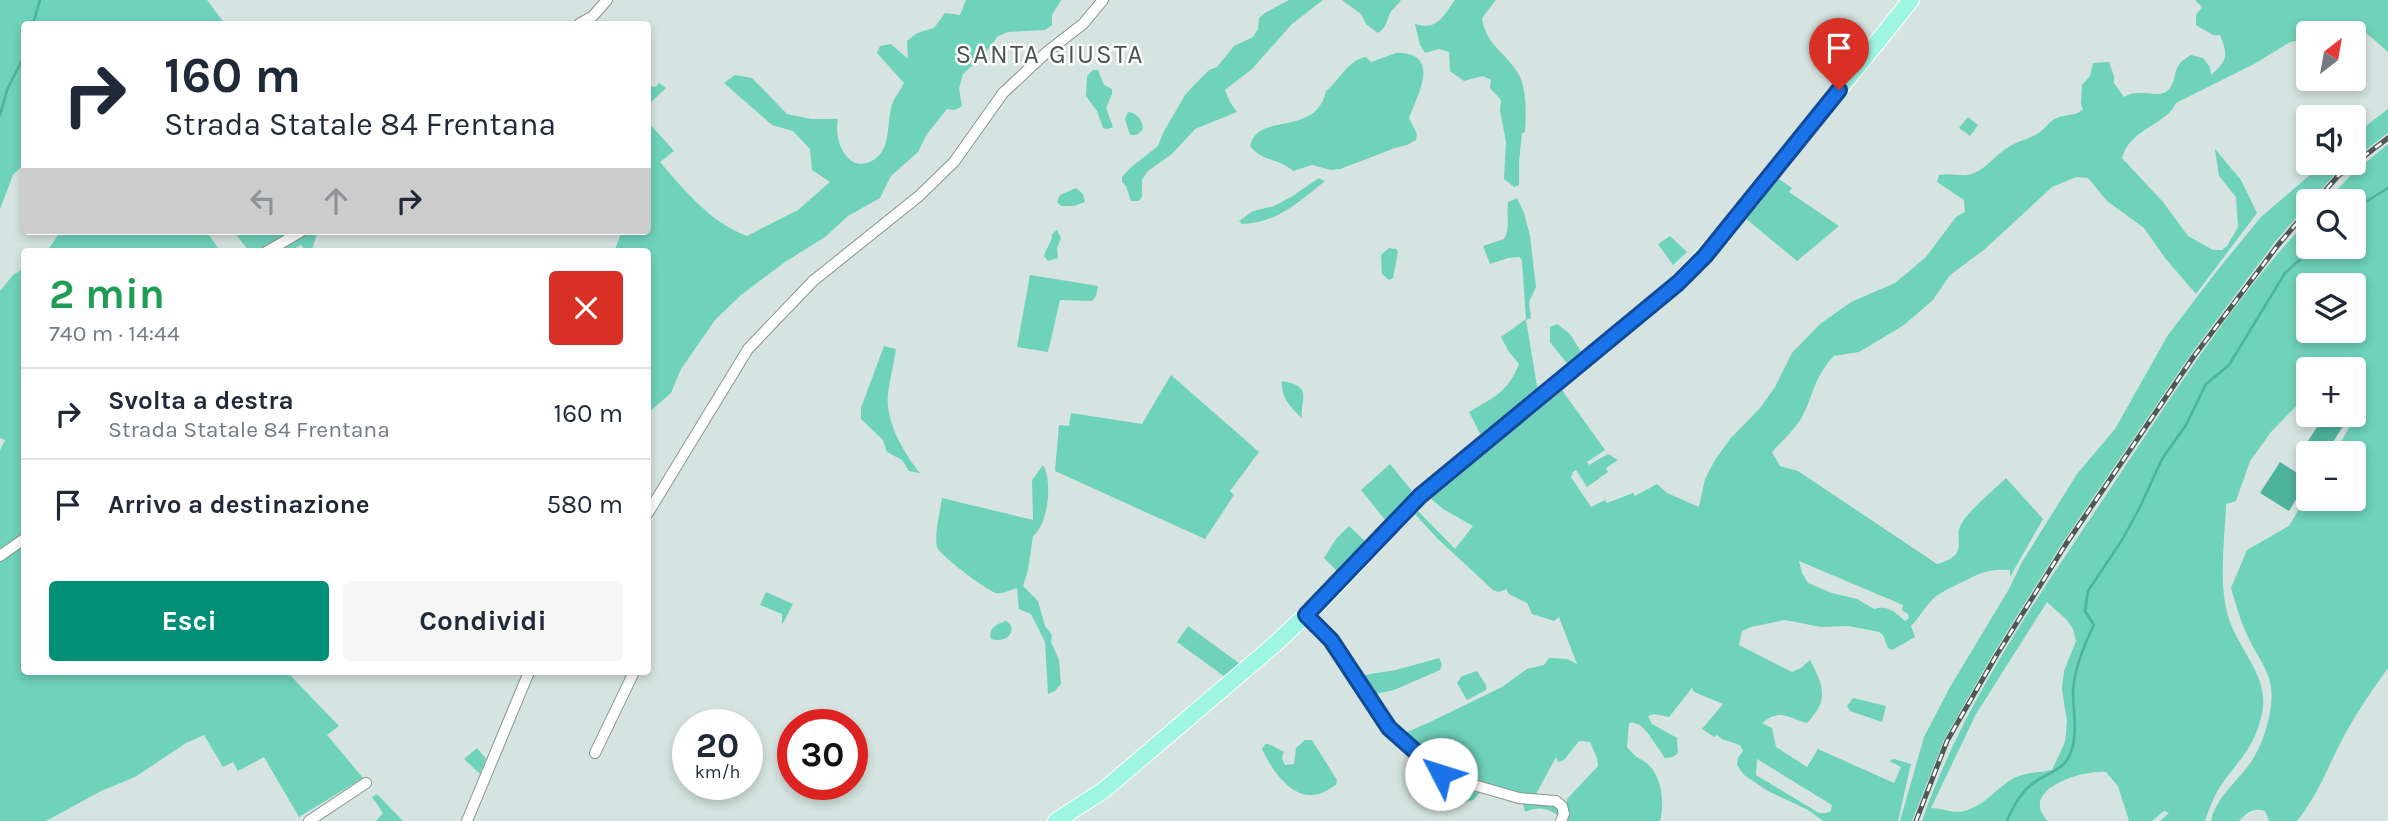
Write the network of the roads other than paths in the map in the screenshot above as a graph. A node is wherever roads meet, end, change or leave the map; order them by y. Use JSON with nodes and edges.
{"nodes":[{"id":1,"x":607,"y":0,"type":"edge"},
{"id":2,"x":1103,"y":0,"type":"edge"},
{"id":3,"x":1911,"y":0,"type":"edge"},
{"id":4,"x":584,"y":21,"type":"edge"},
{"id":5,"x":295,"y":235,"type":"edge"},
{"id":6,"x":273,"y":248,"type":"edge"},
{"id":7,"x":651,"y":508,"type":"edge"},
{"id":8,"x":21,"y":541,"type":"edge"},
{"id":9,"x":0,"y":556,"type":"edge"},
{"id":10,"x":1306,"y":615,"type":"junction"},
{"id":11,"x":528,"y":675,"type":"edge"},
{"id":12,"x":633,"y":675,"type":"edge"},
{"id":13,"x":595,"y":753,"type":"dead end"},
{"id":14,"x":366,"y":783,"type":"dead end"},
{"id":15,"x":309,"y":821,"type":"edge"},
{"id":16,"x":467,"y":821,"type":"edge"},
{"id":17,"x":1056,"y":821,"type":"edge"},
{"id":18,"x":1561,"y":821,"type":"edge"}],
"edges":[{"from":1,"to":4,"type":"street"},
{"from":2,"to":7,"type":"street"},
{"from":3,"to":10,"type":"main road"},
{"from":5,"to":6,"type":"street"},
{"from":8,"to":9,"type":"street"},
{"from":10,"to":17,"type":"main road"},
{"from":10,"to":18,"type":"street"},
{"from":11,"to":16,"type":"street"},
{"from":12,"to":13,"type":"street"},
{"from":14,"to":15,"type":"street"}]}
